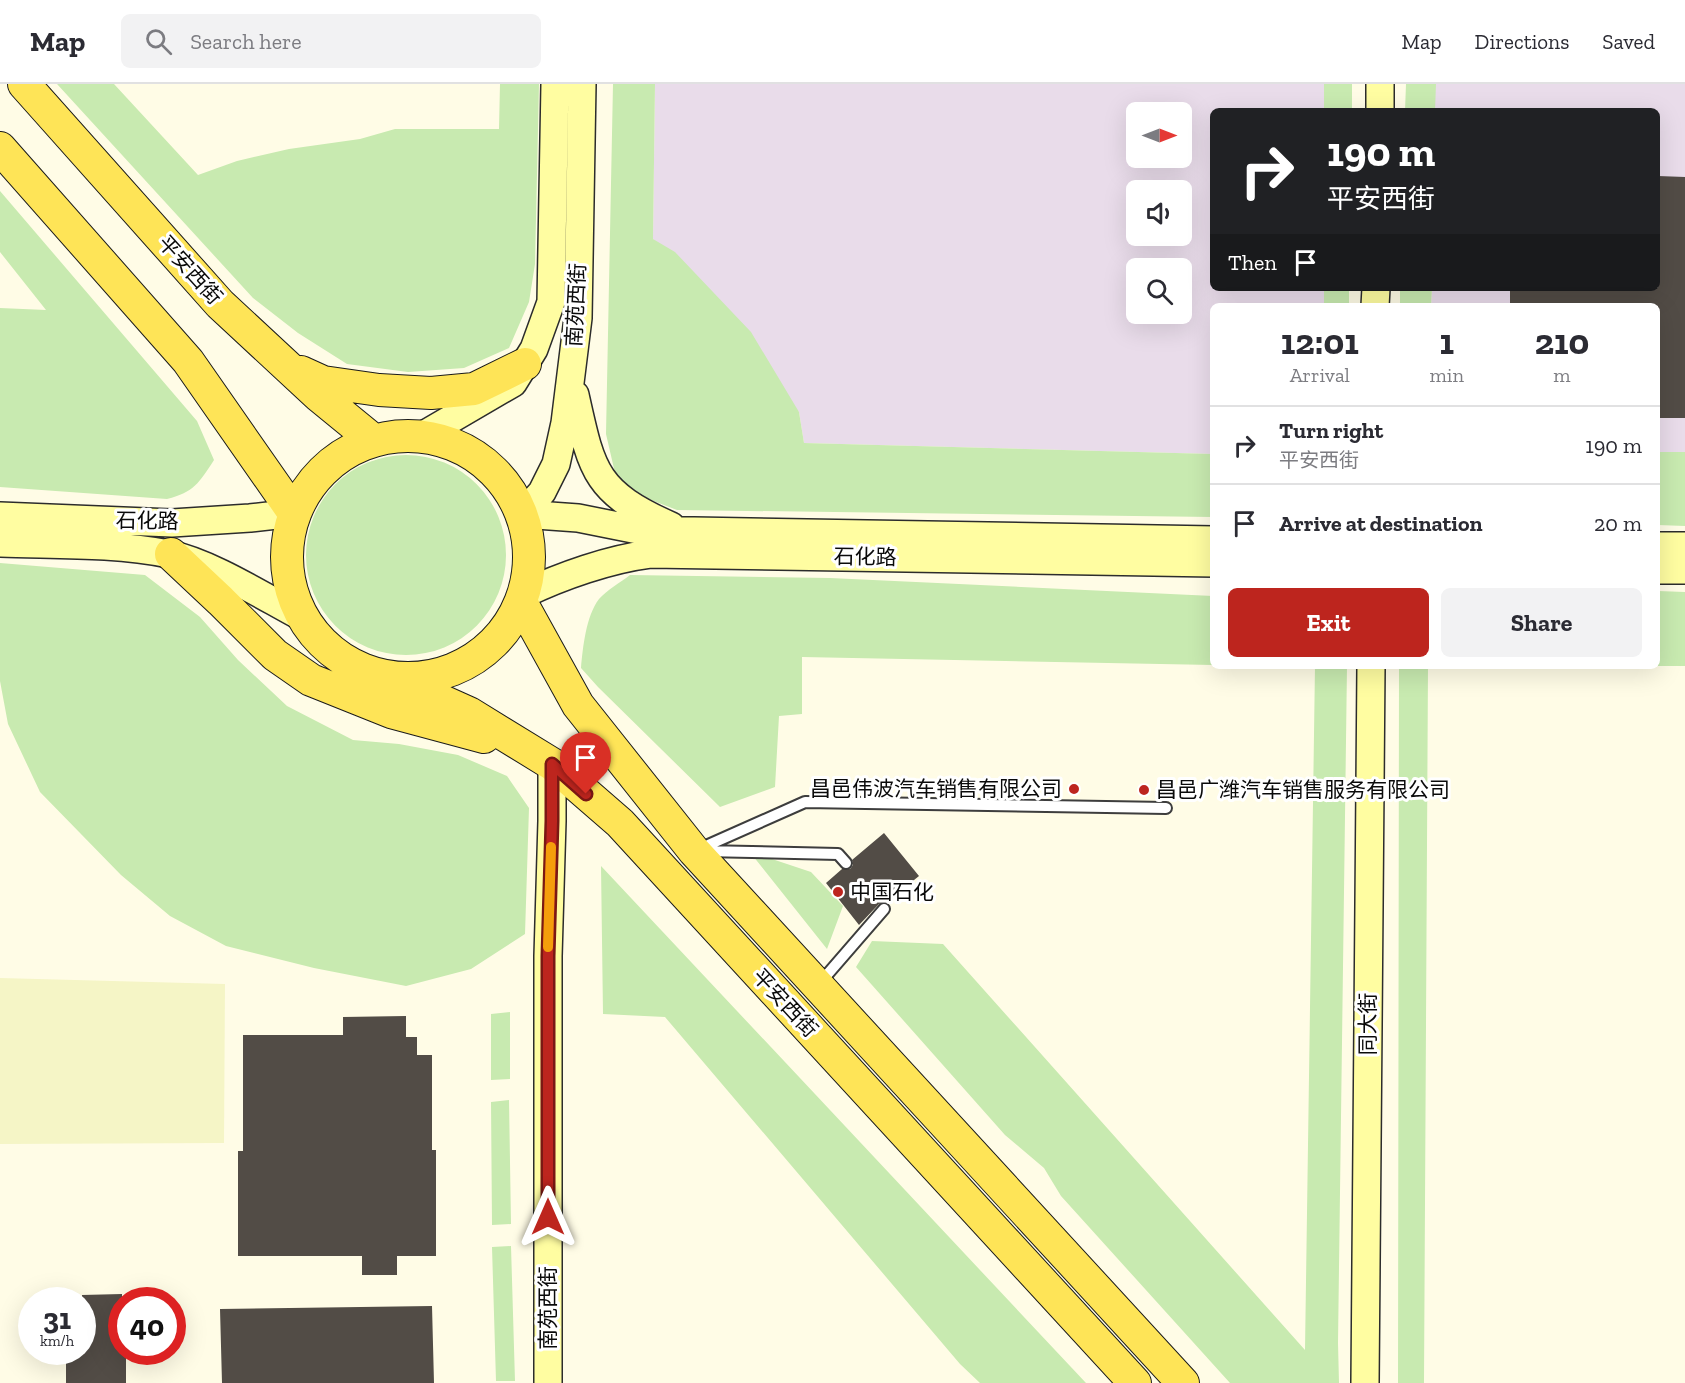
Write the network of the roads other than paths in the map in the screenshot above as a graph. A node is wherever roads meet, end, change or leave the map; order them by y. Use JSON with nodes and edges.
{"nodes":[{"id":1,"x":24,"y":84,"type":"edge"},
{"id":2,"x":555,"y":84,"type":"edge"},
{"id":3,"x":582,"y":84,"type":"edge"},
{"id":4,"x":1380,"y":84,"type":"edge"},
{"id":5,"x":1380,"y":108,"type":"edge"},
{"id":6,"x":0,"y":148,"type":"edge"},
{"id":7,"x":284,"y":364,"type":"junction"},
{"id":8,"x":525,"y":364,"type":"junction"},
{"id":9,"x":571,"y":377,"type":"junction"},
{"id":10,"x":422,"y":435,"type":"junction"},
{"id":11,"x":373,"y":440,"type":"junction"},
{"id":12,"x":294,"y":513,"type":"junction"},
{"id":13,"x":522,"y":514,"type":"junction"},
{"id":14,"x":0,"y":516,"type":"edge"},
{"id":15,"x":683,"y":532,"type":"junction"},
{"id":16,"x":1210,"y":540,"type":"edge"},
{"id":17,"x":0,"y":543,"type":"edge"},
{"id":18,"x":1660,"y":546,"type":"edge"},
{"id":19,"x":1685,"y":546,"type":"edge"},
{"id":20,"x":171,"y":554,"type":"junction"},
{"id":21,"x":1210,"y":562,"type":"edge"},
{"id":22,"x":1660,"y":570,"type":"edge"},
{"id":23,"x":1685,"y":570,"type":"edge"},
{"id":24,"x":523,"y":598,"type":"junction"},
{"id":25,"x":302,"y":617,"type":"junction"},
{"id":26,"x":1371,"y":669,"type":"edge"},
{"id":27,"x":391,"y":678,"type":"junction"},
{"id":28,"x":524,"y":747,"type":"junction"},
{"id":29,"x":552,"y":764,"type":"junction"},
{"id":30,"x":1166,"y":808,"type":"dead end"},
{"id":31,"x":694,"y":851,"type":"junction"},
{"id":32,"x":846,"y":863,"type":"dead end"},
{"id":33,"x":884,"y":909,"type":"dead end"},
{"id":34,"x":817,"y":987,"type":"junction"},
{"id":35,"x":548,"y":1383,"type":"edge"},
{"id":36,"x":1135,"y":1383,"type":"edge"},
{"id":37,"x":1183,"y":1383,"type":"edge"},
{"id":38,"x":1365,"y":1383,"type":"edge"}],
"edges":[{"from":1,"to":7,"type":"main road","name":"平安西街"},
{"from":2,"to":8,"type":"main road","name":"南苑西街"},
{"from":3,"to":9,"type":"main road","name":"南苑西街"},
{"from":4,"to":5,"type":"main road"},
{"from":6,"to":12,"type":"main road"},
{"from":7,"to":8,"type":"main road"},
{"from":7,"to":11,"type":"main road","name":"平安西街"},
{"from":8,"to":10,"type":"main road","name":"南苑西街"},
{"from":9,"to":13,"type":"main road","name":"南苑西街"},
{"from":9,"to":15,"type":"main road"},
{"from":10,"to":11,"type":"main road"},
{"from":10,"to":13,"type":"main road"},
{"from":11,"to":12,"type":"main road"},
{"from":12,"to":14,"type":"main road","name":"石化路"},
{"from":12,"to":25,"type":"main road"},
{"from":13,"to":15,"type":"main road","name":"石化路"},
{"from":13,"to":24,"type":"main road"},
{"from":15,"to":16,"type":"main road","name":"石化路"},
{"from":17,"to":20,"type":"main road"},
{"from":18,"to":19,"type":"main road"},
{"from":20,"to":25,"type":"main road"},
{"from":20,"to":28,"type":"main road"},
{"from":21,"to":24,"type":"main road","name":"石化路"},
{"from":22,"to":23,"type":"main road"},
{"from":24,"to":27,"type":"main road"},
{"from":24,"to":31,"type":"main road","name":"平安西街"},
{"from":25,"to":27,"type":"main road"},
{"from":26,"to":38,"type":"main road","name":"同大街"},
{"from":27,"to":28,"type":"main road","name":"平安西街"},
{"from":28,"to":29,"type":"main road","name":"平安西街"},
{"from":29,"to":35,"type":"main road","name":"南苑西街"},
{"from":29,"to":36,"type":"main road","name":"平安西街"},
{"from":30,"to":31,"type":"lane"},
{"from":31,"to":32,"type":"lane"},
{"from":31,"to":34,"type":"main road","name":"平安西街"},
{"from":33,"to":34,"type":"lane"},
{"from":34,"to":37,"type":"main road","name":"平安西街"}]}
